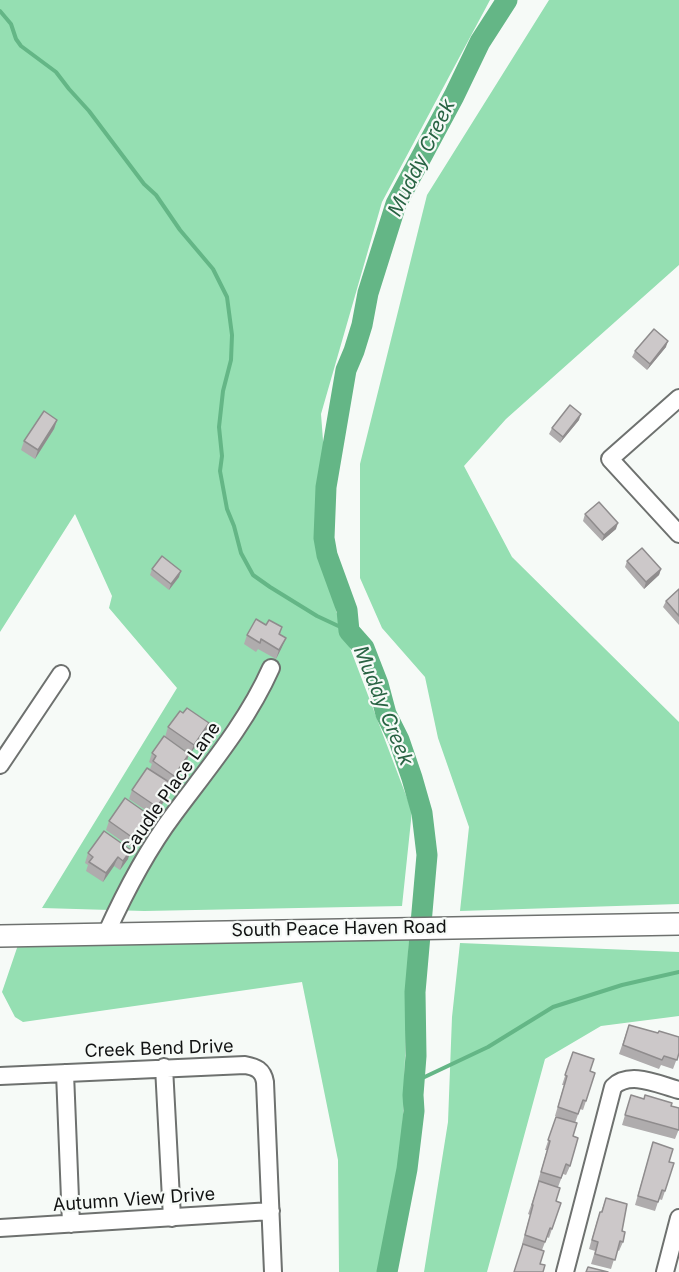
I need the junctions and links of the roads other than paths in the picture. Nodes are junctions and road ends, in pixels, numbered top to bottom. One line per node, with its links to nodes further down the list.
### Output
1 (679, 398): 2 (street)
2 (679, 534)
3 (271, 668): 7 (street, Caudle Place Lane)
4 (61, 674): 5 (street)
5 (0, 765)
6 (679, 924): 7 (main road, South Peace Haven Road)
7 (106, 934): 8 (main road, South Peace Haven Road)
8 (0, 936)
9 (164, 1067): 10 (street, Creek Bend Drive); 13 (street, Creek Bend Drive); 14 (street)
10 (65, 1072): 11 (street, Creek Bend Drive); 16 (street)
11 (0, 1076)
12 (679, 1090): 19 (street)
13 (271, 1211): 14 (street, Autumn View Drive); 18 (street, Creek Bend Drive)
14 (172, 1218): 16 (street, Autumn View Drive)
15 (679, 1218): 20 (street)
16 (71, 1224): 17 (street, Autumn View Drive)
17 (0, 1228)
18 (273, 1272)
19 (565, 1272)
20 (665, 1272)

